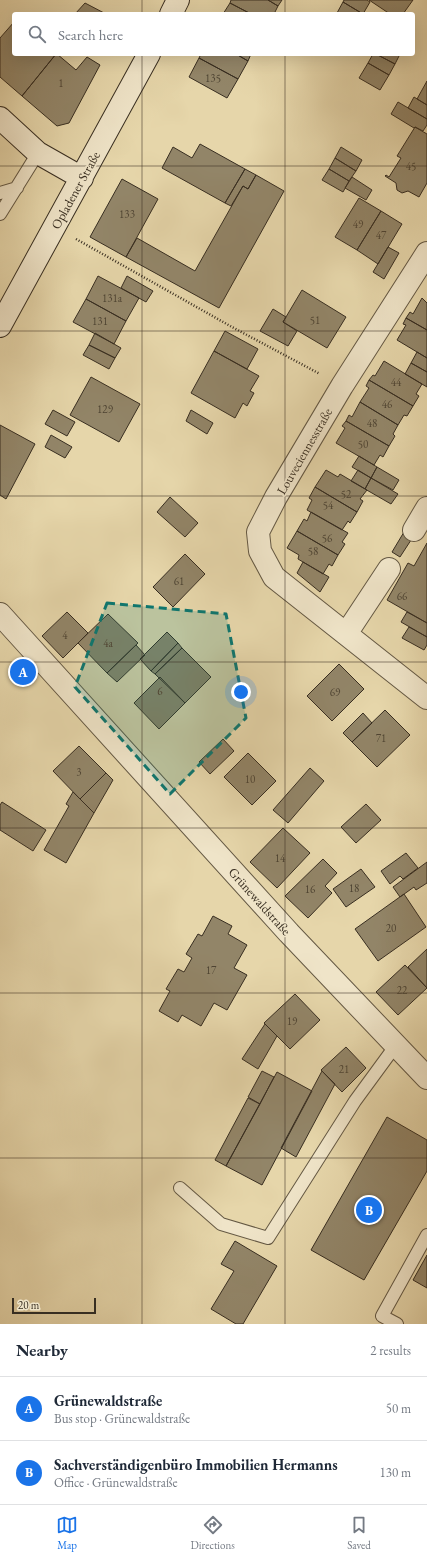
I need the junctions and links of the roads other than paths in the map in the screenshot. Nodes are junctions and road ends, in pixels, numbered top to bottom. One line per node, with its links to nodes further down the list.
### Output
1 (178, 0): 2 (street)
2 (172, 12)
3 (148, 56): 6 (street, Opladener Straße)
4 (0, 118): 5 (street)
5 (38, 153): 6 (street); 7 (lane)
6 (82, 178): 11 (street, Opladener Straße)
7 (17, 188): 8 (lane); 9 (lane)
8 (0, 193)
9 (0, 214)
10 (427, 253): 16 (street, Louveciennesstraße)
11 (0, 326)
12 (427, 508): 13 (street)
13 (414, 530)
14 (389, 569): 16 (street)
15 (0, 614): 18 (street, Grünewaldstraße)
16 (346, 634): 17 (street, Louveciennesstraße)
17 (427, 698)
18 (396, 1045): 19 (street, Grünewaldstraße); 20 (lane)
19 (427, 1078)
20 (180, 1188)
21 (427, 1235): 22 (lane)
22 (397, 1324)

